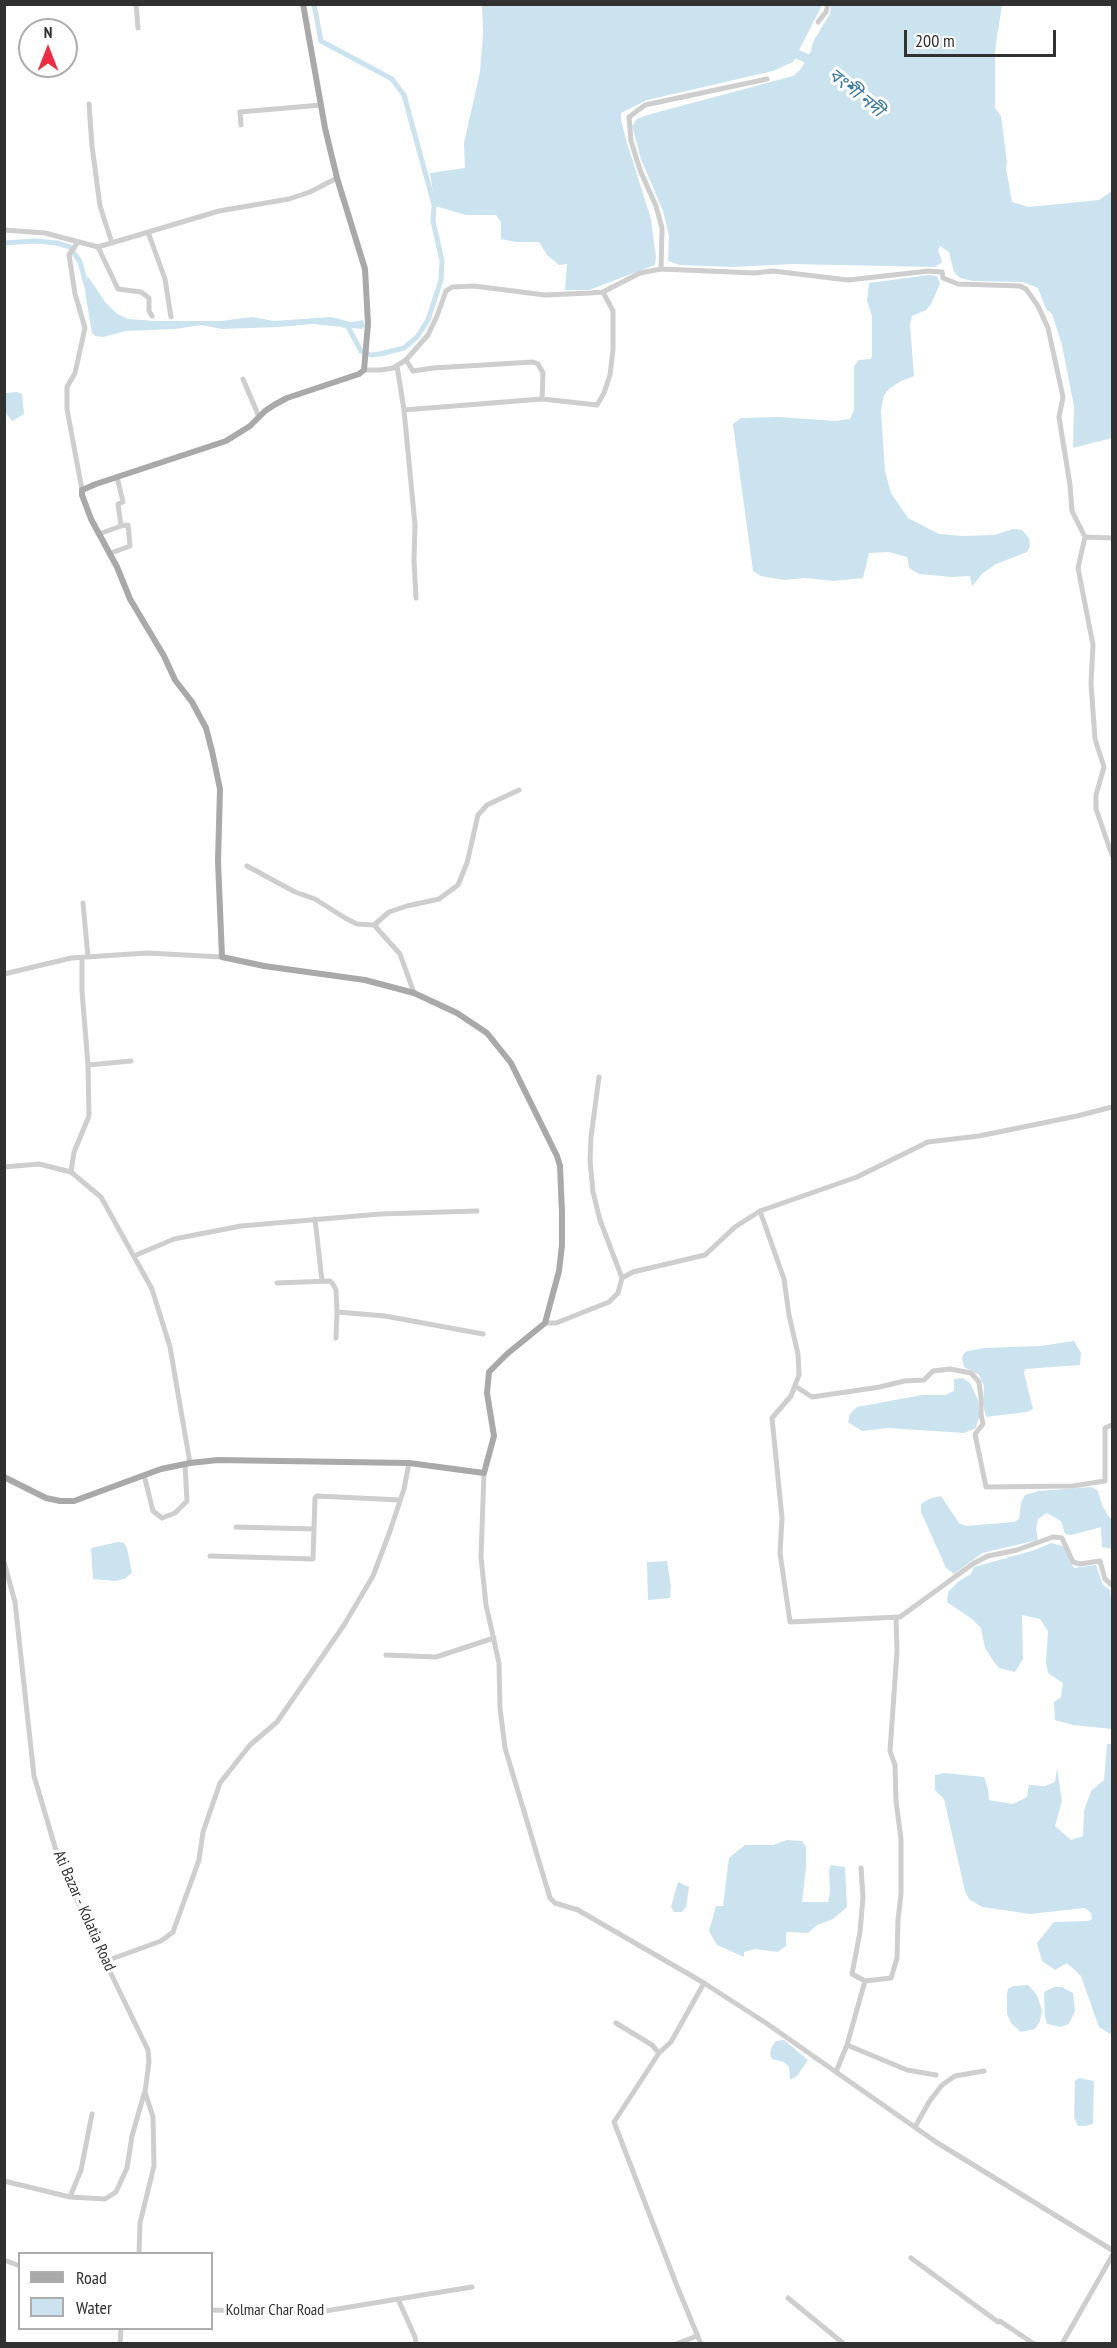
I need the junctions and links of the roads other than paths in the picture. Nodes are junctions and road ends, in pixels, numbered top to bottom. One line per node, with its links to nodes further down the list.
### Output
1 (136, 4): 5 (street)
2 (303, 4): 8 (main road)
3 (828, 4): 4 (street)
4 (818, 22)
5 (138, 28)
6 (767, 79): 16 (street)
7 (89, 105): 14 (street)
8 (321, 105): 9 (street); 10 (main road)
9 (241, 125)
10 (338, 178): 12 (street); 22 (main road)
11 (4, 230): 13 (street)
12 (148, 232): 14 (street); 19 (street)
13 (77, 243): 15 (street); 28 (street)
14 (112, 243): 15 (street)
15 (98, 247): 18 (street)
16 (660, 269): 17 (street); 31 (street)
17 (603, 292): 20 (street); 24 (street)
18 (152, 316)
19 (171, 317)
20 (406, 360): 21 (street); 24 (street)
21 (397, 366): 22 (street); 25 (street)
22 (365, 367): 26 (main road)
23 (243, 379): 26 (street)
24 (542, 399): 25 (street)
25 (404, 410): 34 (street)
26 (259, 417): 27 (main road)
27 (117, 477): 28 (main road); 29 (street)
28 (82, 490): 30 (main road)
29 (121, 526): 30 (street); 33 (street)
30 (99, 534): 33 (main road)
31 (1085, 537): 32 (street); 36 (street)
32 (1113, 538)
33 (111, 553): 41 (main road)
34 (416, 598)
35 (519, 790): 39 (street)
36 (1113, 855)
37 (247, 866): 39 (street)
38 (83, 903): 40 (street)
39 (374, 925): 43 (street)
40 (85, 957): 41 (street); 42 (street); 45 (street)
41 (222, 957): 43 (main road)
42 (4, 974)
43 (414, 993): 58 (main road)
44 (131, 1060): 45 (street)
45 (88, 1065): 49 (street)
46 (599, 1077): 54 (street)
47 (1111, 1110): 51 (street)
48 (4, 1167): 49 (street)
49 (71, 1172): 53 (street)
50 (477, 1211): 52 (street)
51 (760, 1211): 54 (street); 61 (street)
52 (315, 1219): 53 (street); 55 (street)
53 (134, 1257): 63 (street)
54 (622, 1278): 58 (street)
55 (322, 1281): 56 (street); 57 (street)
56 (277, 1283)
57 (337, 1312): 59 (street); 60 (street)
58 (545, 1323): 65 (main road)
59 (483, 1334)
60 (336, 1338)
61 (795, 1386): 62 (street); 74 (street)
62 (1113, 1425)
63 (187, 1463): 64 (main road); 66 (main road); 66 (street)
64 (413, 1463): 65 (main road); 68 (street)
65 (484, 1473): 75 (street)
66 (144, 1475): 67 (main road)
67 (4, 1477)
68 (400, 1500): 70 (street); 78 (street)
69 (236, 1527): 70 (street)
70 (314, 1529): 71 (street)
71 (210, 1556)
72 (4, 1562): 78 (street, Ati Bazar - Kolatia Road)
73 (1113, 1585): 74 (street)
74 (896, 1617): 79 (street)
75 (494, 1638): 76 (street); 80 (street)
76 (386, 1655)
77 (861, 1868): 79 (street)
78 (106, 1961): 87 (street, Ati Bazar - Kolatia Road)
79 (865, 1981): 82 (street)
80 (704, 1983): 83 (street); 85 (street)
81 (616, 2023): 83 (street)
82 (847, 2045): 85 (street); 86 (street)
83 (659, 2054): 100 (street)
84 (984, 2071): 89 (street)
85 (836, 2072): 89 (street)
86 (936, 2075)
87 (145, 2092): 91 (street); 93 (street, Ati Bazar - Kolatia Road)
88 (92, 2114): 91 (street)
89 (915, 2127): 92 (street)
90 (4, 2181): 91 (street)
91 (70, 2197)
92 (1113, 2250)
93 (139, 2252)
94 (1113, 2256): 106 (street)
95 (911, 2258): 105 (street)
96 (472, 2287): 98 (street, Kolmar Char Road)
97 (788, 2298): 104 (street)
98 (398, 2299): 99 (street, Kolmar Char Road); 101 (street)
99 (213, 2310)
100 (697, 2336): 102 (street); 103 (street)
101 (416, 2343)
102 (676, 2343)
103 (701, 2343)
104 (844, 2343)
105 (1034, 2343)
106 (1062, 2343)

